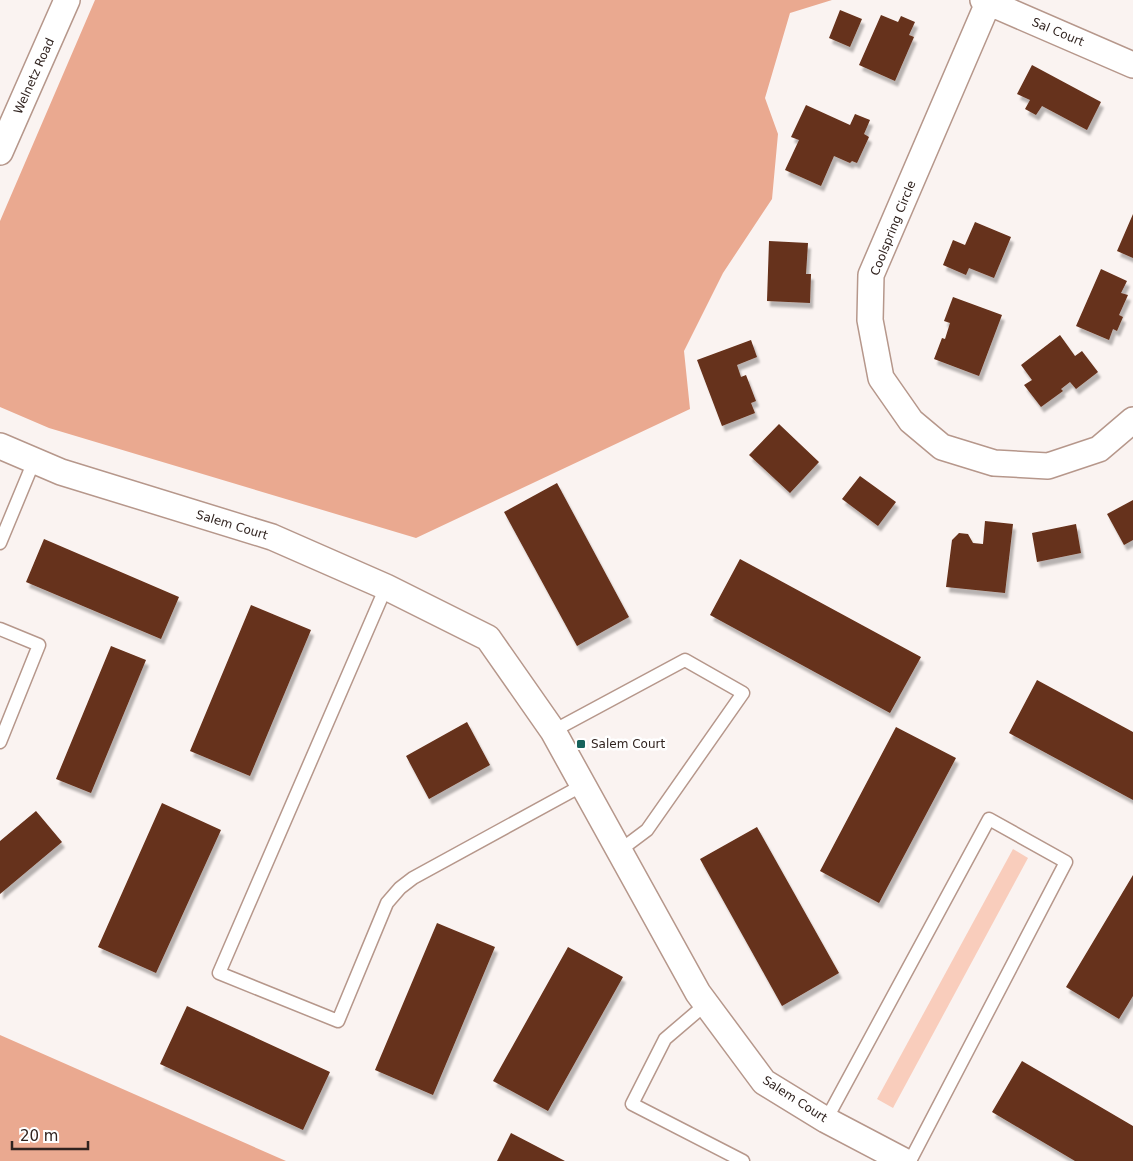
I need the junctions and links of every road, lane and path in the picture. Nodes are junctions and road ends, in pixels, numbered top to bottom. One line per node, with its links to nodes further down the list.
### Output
1 (67, 0): 4 (street, Welnetz Road)
2 (985, 1): 3 (street, Sal Court); 5 (street, Coolspring Circle)
3 (1133, 65)
4 (0, 152)
5 (1133, 420)
6 (0, 446): 7 (street, Salem Court)
7 (34, 461): 8 (lane); 9 (street, Salem Court)
8 (0, 543)
9 (386, 587): 11 (street, Salem Court); 13 (lane)
10 (0, 629): 12 (lane)
11 (553, 731): 13 (street, Salem Court); 14 (lane)
12 (0, 742)
13 (583, 785): 14 (street, Salem Court)
14 (619, 851): 15 (street, Salem Court)
15 (706, 1004): 16 (street, Salem Court); 17 (lane)
16 (826, 1120): 18 (street, Salem Court); 19 (lane)
17 (743, 1161)
18 (904, 1161)
19 (910, 1161)

